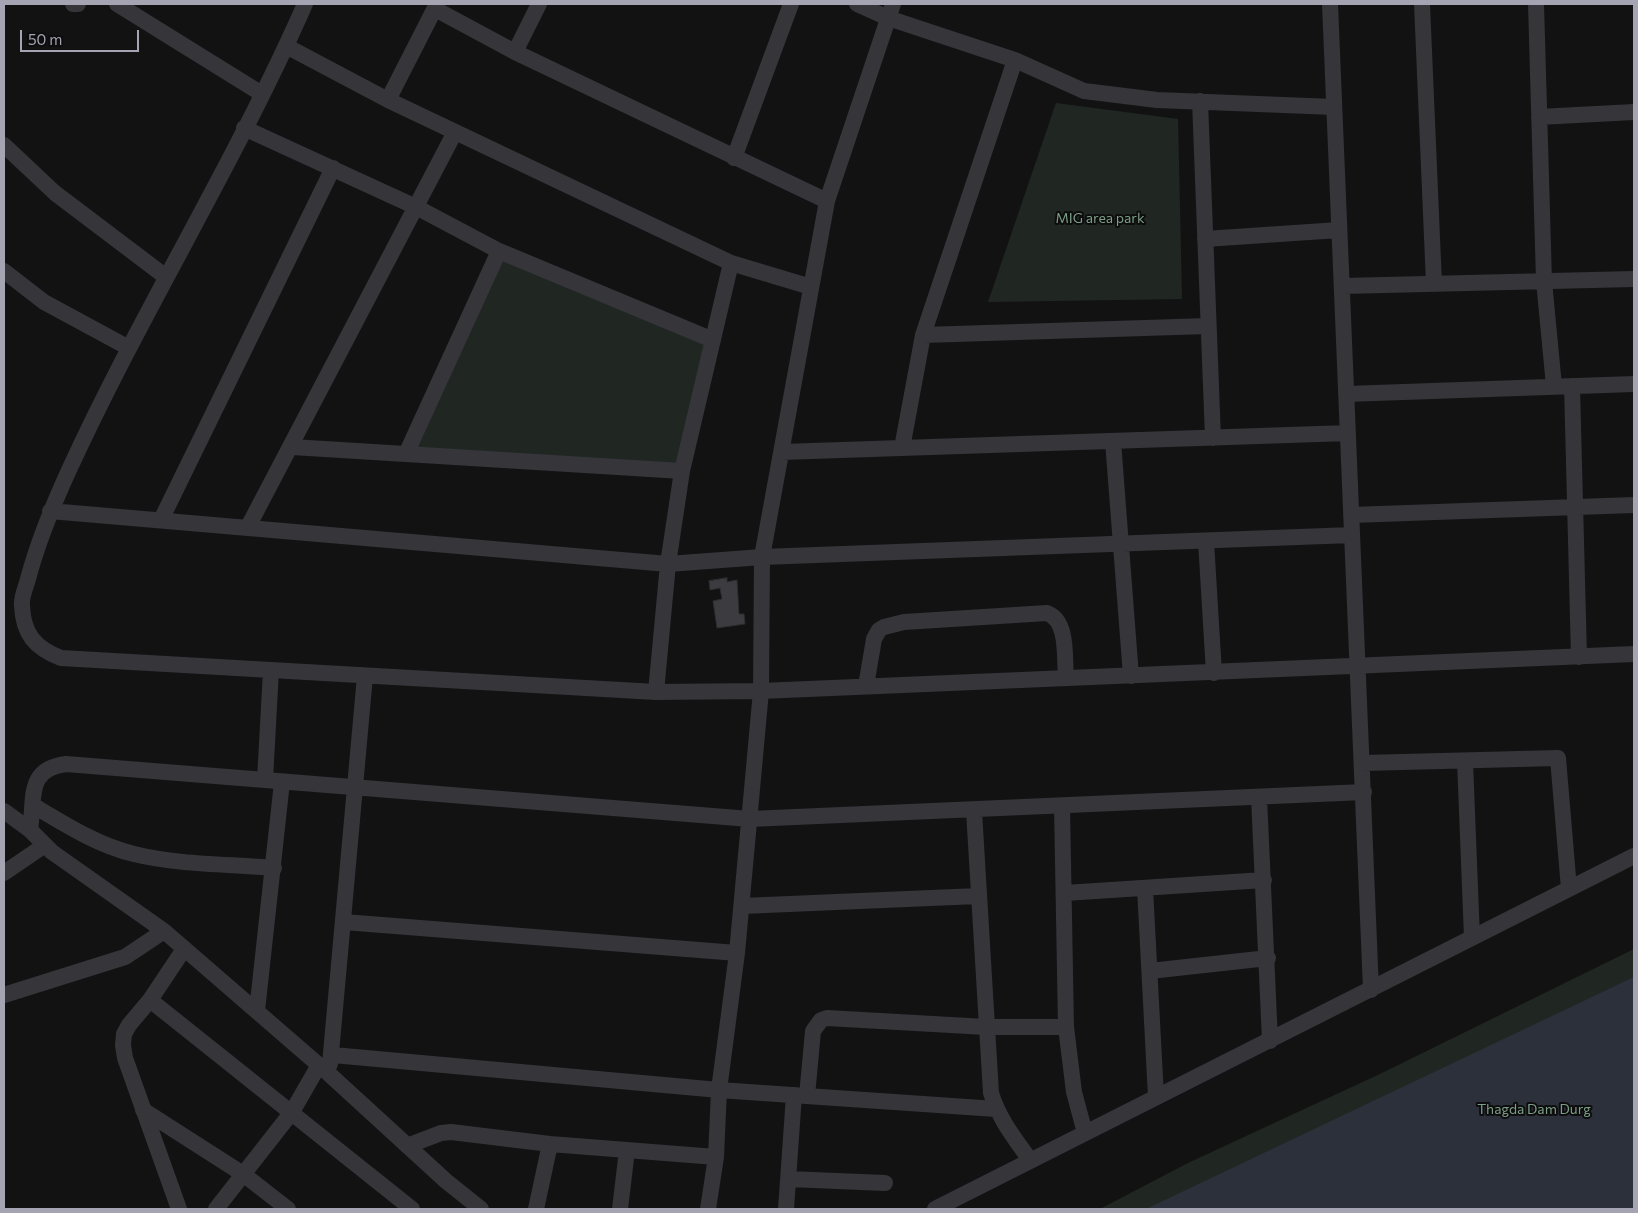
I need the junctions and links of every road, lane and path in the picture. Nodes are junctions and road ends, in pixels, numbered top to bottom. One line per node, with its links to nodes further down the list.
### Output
1 (73, 4): 2 (street)
2 (78, 4)
3 (117, 4): 16 (street)
4 (304, 4): 13 (street)
5 (539, 4): 14 (street)
6 (790, 4): 25 (street)
7 (857, 4): 12 (street)
8 (1330, 4): 19 (street)
9 (1422, 4): 37 (street)
10 (1536, 4): 21 (street)
11 (436, 6): 14 (street); 17 (street)
12 (891, 11): 15 (street); 27 (street)
13 (286, 46): 16 (street); 17 (street)
14 (515, 52): 25 (street)
15 (1015, 60): 18 (street); 41 (street)
16 (262, 94): 22 (street)
17 (388, 100): 23 (street)
18 (1200, 101): 19 (street); 30 (street)
19 (1334, 107): 29 (street)
20 (1634, 112): 21 (street)
21 (1539, 117): 36 (street)
22 (244, 128): 26 (street); 34 (street)
23 (455, 132): 28 (street); 32 (street)
24 (4, 145): 34 (street)
25 (734, 158): 27 (street)
26 (333, 168): 28 (street); 60 (street)
27 (827, 201): 39 (street)
28 (416, 207): 31 (street); 51 (street)
29 (1339, 230): 30 (street); 38 (street)
30 (1205, 239): 40 (street)
31 (499, 251): 42 (street); 54 (street)
32 (730, 263): 39 (street); 42 (street)
33 (4, 271): 43 (street)
34 (166, 277): 43 (street)
35 (1634, 279): 36 (street)
36 (1544, 281): 37 (street); 45 (street)
37 (1434, 284): 38 (street)
38 (1342, 286): 47 (street)
39 (812, 287): 53 (street)
40 (1208, 326): 41 (street); 49 (street)
41 (923, 336): 52 (street)
42 (713, 340): 55 (street)
43 (129, 348): 58 (street)
44 (1634, 384): 46 (street)
45 (1554, 386): 46 (street); 47 (street)
46 (1572, 386): 57 (street)
47 (1346, 394): 48 (street)
48 (1348, 433): 49 (street); 59 (street)
49 (1213, 438): 50 (street)
50 (1113, 441): 52 (street); 64 (street)
51 (292, 447): 54 (street); 61 (street)
52 (902, 448): 53 (street)
53 (782, 452): 65 (street)
54 (406, 454): 55 (street)
55 (682, 471): 66 (street)
56 (1634, 505): 57 (street)
57 (1575, 507): 59 (street); 68 (street)
58 (50, 511): 60 (street); 70 (street)
59 (1351, 515): 62 (street)
60 (161, 520): 61 (street)
61 (248, 527): 66 (street)
62 (1352, 535): 63 (street); 69 (street)
63 (1206, 541): 64 (street); 71 (street)
64 (1119, 544): 65 (street); 73 (street)
65 (762, 557): 66 (street); 76 (street)
66 (668, 564): 77 (street)
67 (1634, 654): 68 (street)
68 (1579, 657): 69 (street)
69 (1359, 667): 71 (street); 79 (street)
70 (271, 670): 72 (street); 80 (street)
71 (1214, 672): 73 (street)
72 (365, 676): 77 (street); 82 (street)
73 (1131, 676): 74 (street)
74 (1066, 678): 75 (street); 75 (street)
75 (866, 686): 76 (street)
76 (761, 691): 77 (street); 89 (street)
77 (656, 692)
78 (1465, 760): 79 (street); 97 (street); 103 (street)
79 (1363, 763): 83 (street)
80 (265, 780): 81 (street); 85 (street)
81 (282, 782): 82 (street); 93 (street)
82 (356, 788): 89 (street); 101 (street)
83 (1364, 792): 84 (street); 108 (street)
84 (1259, 797): 86 (street); 95 (street)
85 (34, 806): 90 (street); 93 (street)
86 (1062, 806): 88 (street); 98 (street)
87 (4, 811): 90 (street)
88 (974, 811): 89 (street); 99 (street)
89 (750, 819): 100 (street)
90 (30, 830): 91 (street)
91 (45, 845): 94 (street); 102 (street)
92 (1634, 856): 97 (street)
93 (274, 868): 111 (street)
94 (4, 873)
95 (1264, 880): 96 (street); 106 (street)
96 (1145, 888): 98 (street); 107 (street)
97 (1569, 890): 103 (street)
98 (1064, 893): 113 (street)
99 (978, 896): 100 (street); 112 (street)
100 (742, 906): 105 (street)
101 (344, 922): 105 (street); 115 (street)
102 (164, 931): 104 (street); 109 (street)
103 (1472, 938): 108 (street)
104 (184, 949): 110 (street); 111 (street)
105 (738, 953): 117 (street)
106 (1268, 958): 107 (street); 114 (street)
107 (1150, 971): 119 (street)
108 (1371, 990): 114 (street)
109 (4, 995)
110 (150, 1000): 121 (street); 122 (street)
111 (257, 1011): 116 (street)
112 (986, 1027): 113 (street); 118 (street); 120 (street)
113 (1066, 1027): 123 (street)
114 (1270, 1041): 119 (street)
115 (333, 1055): 116 (street); 117 (street)
116 (324, 1069): 122 (street); 125 (street)
117 (719, 1090): 118 (street); 127 (street)
118 (800, 1096): 120 (street); 130 (street)
119 (1156, 1097): 123 (street)
120 (996, 1109): 128 (street)
121 (143, 1110): 129 (street); 132 (street)
122 (292, 1112): 129 (street); 135 (street)
123 (1085, 1133): 128 (street)
124 (550, 1144): 125 (street); 126 (street); 137 (street)
125 (407, 1146): 136 (street)
126 (628, 1150): 127 (street); 138 (street)
127 (716, 1157): 139 (street)
128 (1030, 1160): 141 (street)
129 (243, 1174): 133 (street); 134 (street)
130 (788, 1179): 131 (street); 140 (street)
131 (885, 1183)
132 (179, 1209)
133 (216, 1209)
134 (288, 1209)
135 (412, 1209)
136 (481, 1209)
137 (536, 1209)
138 (620, 1209)
139 (708, 1209)
140 (786, 1209)
141 (935, 1209)

